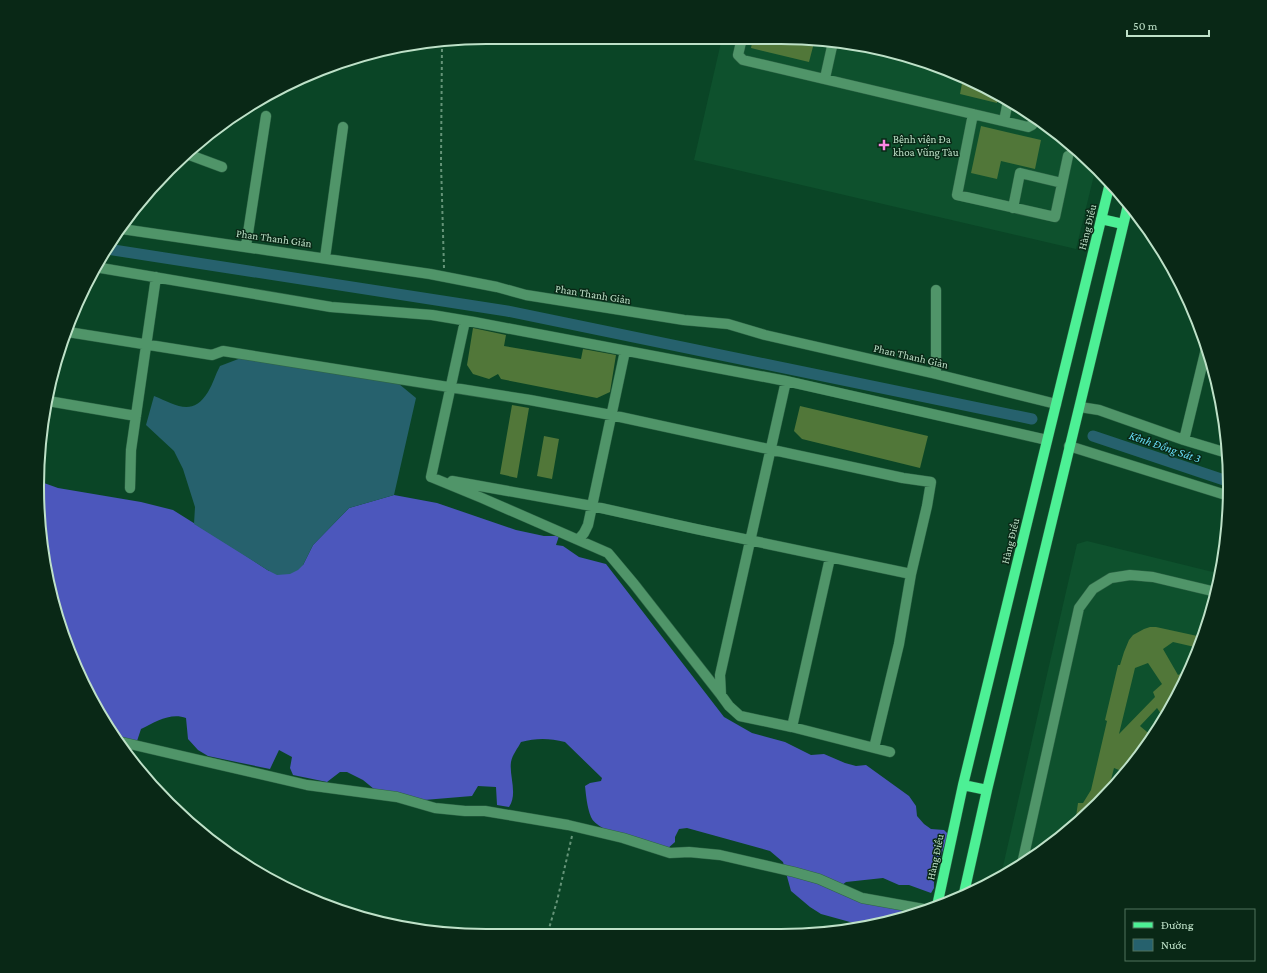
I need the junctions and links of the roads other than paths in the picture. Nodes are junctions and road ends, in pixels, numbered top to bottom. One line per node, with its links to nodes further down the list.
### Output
1 (741, 44): 3 (street)
2 (831, 47): 3 (street)
3 (825, 78): 5 (street)
4 (1007, 106): 7 (street)
5 (973, 114): 7 (street); 15 (street)
6 (266, 116): 20 (street)
7 (1004, 121): 8 (street)
8 (1033, 124)
9 (343, 127): 21 (street)
10 (193, 156): 12 (street)
11 (1068, 156): 13 (street)
12 (222, 167)
13 (1062, 183): 15 (street); 15 (street)
14 (1108, 190): 17 (main road, Hàng Điều)
15 (1013, 208)
16 (1127, 211): 18 (main road)
17 (1101, 219): 18 (main road); 34 (main road, Hàng Điều)
18 (1123, 224): 35 (main road)
19 (127, 230): 20 (street, Phan Thanh Giản)
20 (246, 246): 21 (street, Phan Thanh Giản)
21 (325, 258): 30 (street, Phan Thanh Giản)
22 (101, 268): 23 (street)
23 (156, 277): 25 (street); 27 (street)
24 (936, 290): 30 (street)
25 (465, 321): 28 (street); 32 (street)
26 (72, 333): 27 (street)
27 (146, 344): 32 (street); 36 (street)
28 (625, 351): 31 (street); 37 (street)
29 (1204, 358): 39 (street)
30 (936, 374): 34 (street, Phan Thanh Giản)
31 (786, 381): 38 (street); 41 (street)
32 (451, 387): 37 (street); 43 (street)
33 (53, 402): 36 (street)
34 (1056, 404): 38 (main road, Hàng Điều)
35 (1080, 407): 39 (street); 40 (main road)
36 (136, 416): 44 (street)
37 (611, 416): 41 (street); 46 (street)
38 (1047, 440): 57 (main road, Hàng Điều)
39 (1184, 440): 42 (street)
40 (1069, 446): 45 (street); 58 (main road)
41 (771, 449): 48 (street); 50 (street)
42 (1221, 451)
43 (431, 477): 46 (street); 47 (street)
44 (130, 488)
45 (1223, 494)
46 (592, 506): 47 (street); 48 (street)
47 (579, 539): 52 (street)
48 (751, 540): 49 (street); 52 (street)
49 (830, 558): 50 (street); 53 (street)
50 (911, 574): 55 (street)
51 (1210, 591): 59 (street)
52 (721, 695): 53 (street)
53 (792, 727): 55 (street)
54 (126, 743): 62 (street)
55 (874, 748): 56 (street)
56 (890, 752)
57 (963, 785): 58 (main road); 61 (main road, Hàng Điều)
58 (987, 790): 60 (main road)
59 (1024, 855)
60 (965, 888)
61 (938, 900)
62 (917, 908)

